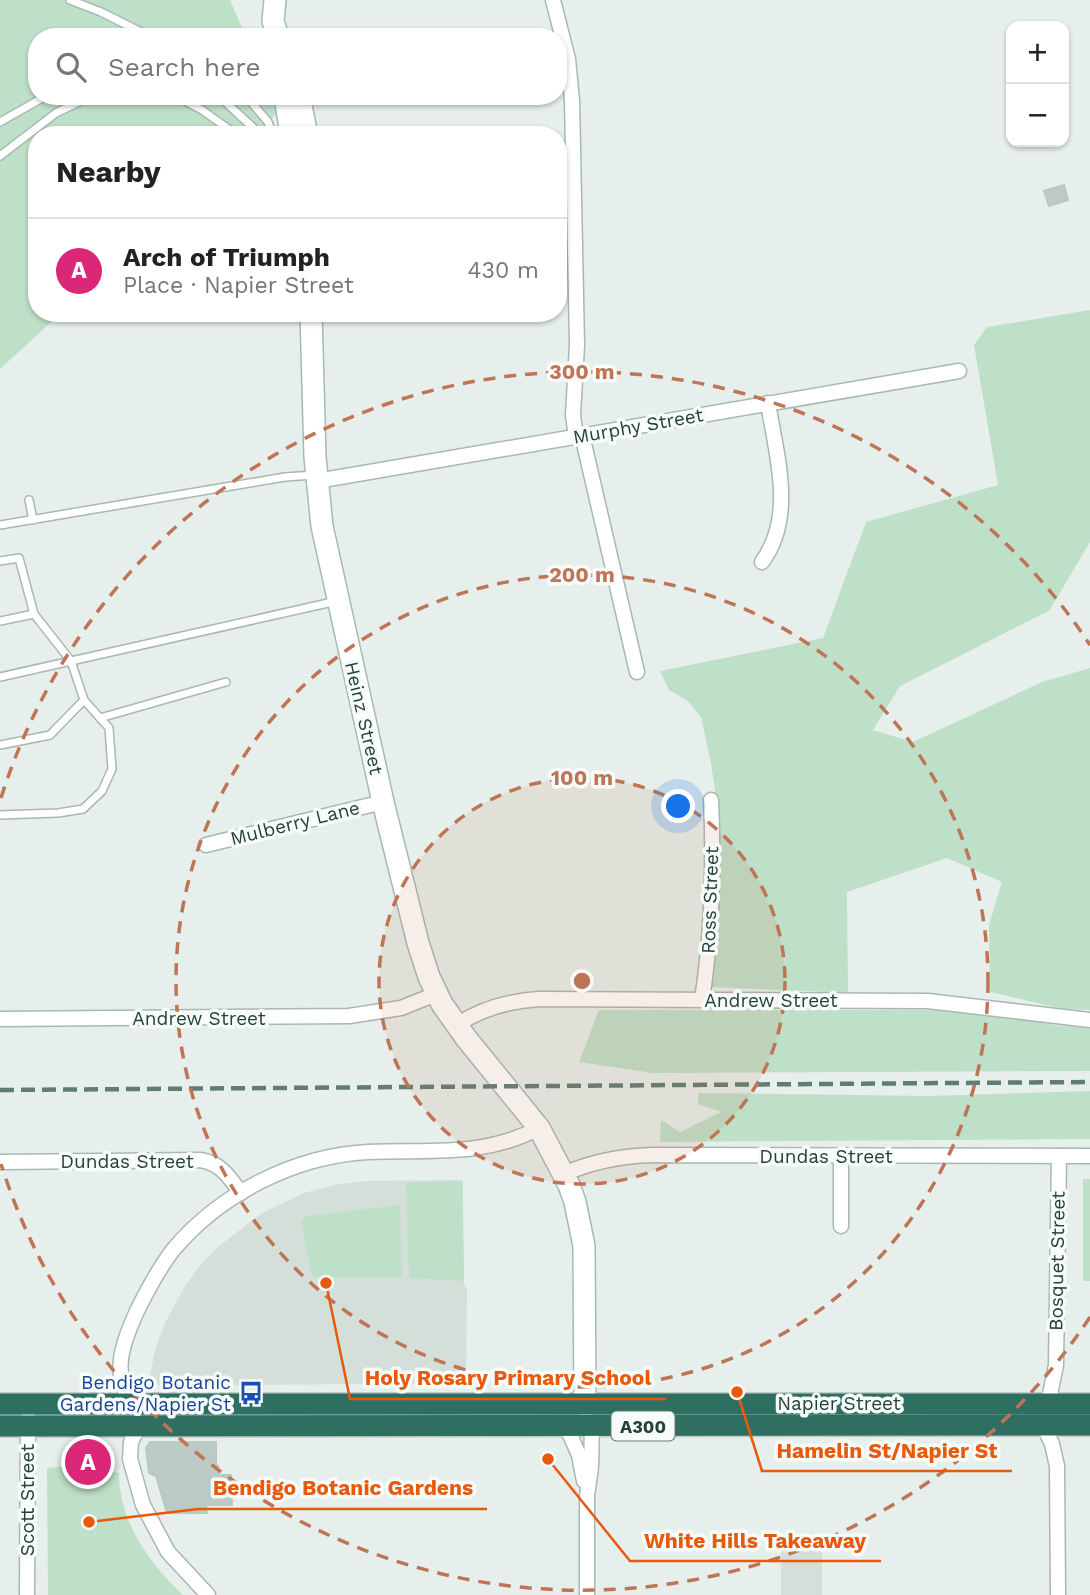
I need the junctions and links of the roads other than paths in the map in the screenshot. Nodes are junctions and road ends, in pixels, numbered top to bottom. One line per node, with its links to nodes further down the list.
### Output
1 (70, 0): 5 (lane)
2 (260, 0): 6 (street)
3 (275, 0): 7 (street)
4 (553, 0): 8 (street)
5 (133, 28)
6 (263, 28)
7 (275, 28)
8 (560, 28)
9 (567, 55): 29 (street)
10 (30, 105): 17 (lane)
11 (69, 105): 18 (lane)
12 (193, 105): 19 (lane)
13 (229, 105): 20 (lane)
14 (254, 105): 21 (lane)
15 (286, 105): 22 (street)
16 (301, 105): 23 (street)
17 (0, 122)
18 (38, 126)
19 (224, 126)
20 (251, 126)
21 (270, 126)
22 (290, 126)
23 (305, 126)
24 (28, 134): 25 (lane)
25 (0, 156)
26 (311, 322): 30 (street, Heinz Street)
27 (959, 371): 28 (street, Murphy Street)
28 (768, 403): 29 (street, Murphy Street); 35 (street)
29 (579, 436): 30 (street, Murphy Street); 40 (street)
30 (316, 478): 32 (lane); 36 (street, Heinz Street)
31 (29, 500): 32 (lane)
32 (33, 520): 33 (lane)
33 (0, 525)
34 (0, 561): 37 (lane)
35 (762, 562)
36 (337, 601): 39 (lane); 47 (street, Heinz Street)
37 (34, 614): 38 (lane); 39 (lane)
38 (0, 621)
39 (71, 661): 41 (lane); 43 (lane)
40 (637, 672)
41 (0, 677)
42 (226, 682): 44 (lane)
43 (84, 701): 44 (lane); 45 (lane)
44 (100, 718): 48 (lane)
45 (0, 744)
46 (711, 800): 51 (street, Ross Street)
47 (383, 802): 49 (street, Mulberry Lane); 50 (street, Heinz Street)
48 (0, 815)
49 (206, 845)
50 (436, 994): 52 (street, Andrew Street); 54 (street, Heinz Street)
51 (702, 1000): 53 (street, Andrew Street); 54 (street, Andrew Street)
52 (0, 1019)
53 (1090, 1020)
54 (457, 1025): 55 (street, Heinz Street)
55 (539, 1128): 60 (street, Heinz Street); 61 (street)
56 (841, 1156): 57 (street, Dundas Street); 60 (street, Dundas Street); 62 (street)
57 (1059, 1156): 58 (street, Dundas Street); 63 (street, Bosquet Street)
58 (1090, 1156)
59 (0, 1162): 61 (street, Dundas Street)
60 (564, 1174): 69 (street, Heinz Street)
61 (241, 1193): 64 (street)
62 (841, 1226)
63 (1056, 1365): 70 (street, Bosquet Street); 71 (street, Bosquet Street)
64 (119, 1376): 67 (street); 68 (street)
65 (0, 1404): 66 (highway, Napier Street / A300)
66 (27, 1404): 67 (highway, Napier Street / A300); 74 (street, Scott Street)
67 (102, 1404): 68 (highway, Napier Street / A300)
68 (133, 1404): 69 (highway, Napier Street / A300)
69 (585, 1406): 71 (highway, Napier Street / A300); 77 (highway)
70 (1075, 1411): 71 (highway, Napier Street / A300); 72 (highway, Napier Street / A300); 78 (street)
71 (1045, 1415): 77 (highway, Napier Street / A300); 78 (street)
72 (1090, 1425)
73 (0, 1426): 74 (highway, Napier Street / A300)
74 (28, 1426): 75 (highway, Napier Street / A300); 80 (street, Scott Street)
75 (139, 1426): 76 (highway, Napier Street / A300); 81 (street)
76 (566, 1426): 77 (highway, Napier Street / A300); 79 (street)
77 (592, 1426): 79 (street)
78 (1057, 1466): 83 (street)
79 (587, 1496): 82 (street)
80 (27, 1595)
81 (208, 1595)
82 (587, 1595)
83 (1058, 1595)

